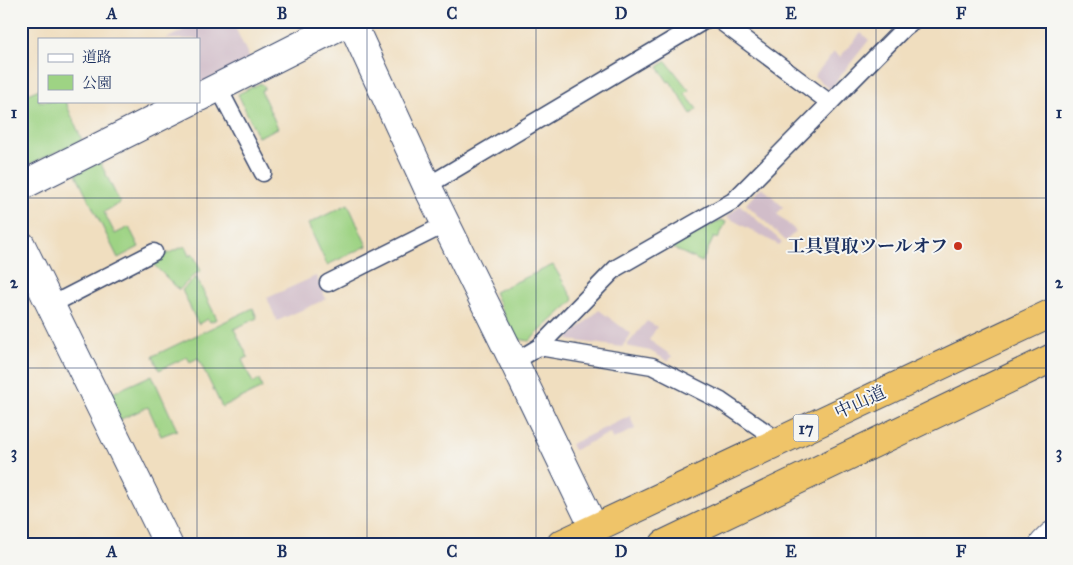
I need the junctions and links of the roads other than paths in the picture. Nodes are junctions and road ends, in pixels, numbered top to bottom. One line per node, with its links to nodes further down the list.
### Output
1 (350, 21): 5 (street); 10 (street)
2 (704, 21): 10 (lane)
3 (720, 21): 7 (lane)
4 (913, 21): 7 (lane)
5 (209, 92): 8 (lane)
6 (189, 102): 9 (street)
7 (830, 102): 17 (lane)
8 (263, 173)
9 (21, 186)
10 (427, 186): 11 (street)
11 (446, 224): 14 (lane); 19 (street)
12 (21, 245): 15 (street)
13 (154, 252): 15 (lane)
14 (328, 283)
15 (51, 305): 23 (street)
16 (1052, 313): 20 (highway, 中山道 / 17)
17 (539, 347): 19 (lane); 20 (lane)
18 (1052, 358): 25 (highway, 17)
19 (514, 362): 21 (street)
20 (778, 440): 21 (highway, 中山道 / 17)
21 (594, 528): 24 (highway, 中山道 / 17)
22 (1052, 536): 26 (street)
23 (168, 544)
24 (561, 544)
25 (664, 544)
26 (1044, 544)

